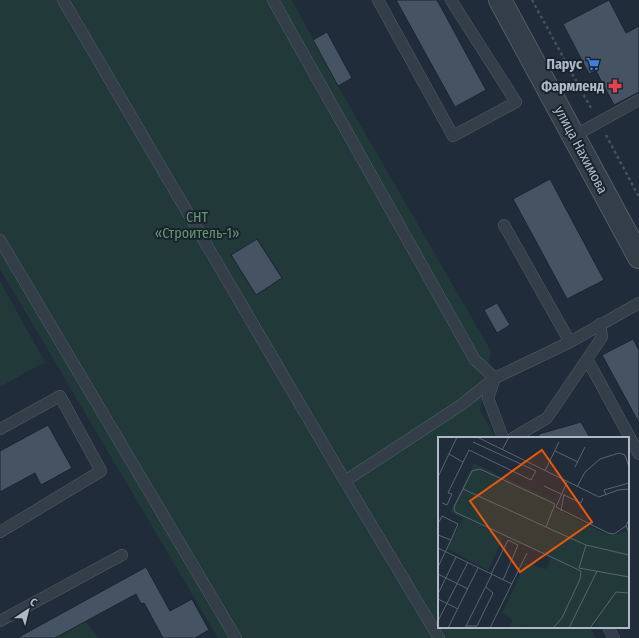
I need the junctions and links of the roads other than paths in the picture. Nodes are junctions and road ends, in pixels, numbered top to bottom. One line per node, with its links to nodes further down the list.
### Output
1 (63, 0): 20 (lane)
2 (273, 0): 15 (lane)
3 (378, 0): 4 (lane)
4 (451, 0)
5 (500, 0): 7 (street, улица Нахимова)
6 (639, 100): 7 (lane)
7 (574, 136): 10 (street, улица Нахимова)
8 (504, 225): 13 (lane)
9 (0, 240): 25 (lane)
10 (639, 257)
11 (639, 303): 12 (lane)
12 (600, 324): 13 (lane); 14 (lane)
13 (570, 342): 15 (lane)
14 (587, 359): 18 (lane); 19 (lane)
15 (495, 378): 17 (lane); 20 (lane)
16 (0, 429): 21 (lane)
17 (503, 437)
18 (516, 437)
19 (639, 454)
20 (345, 481): 26 (lane)
21 (0, 532)
22 (122, 555): 23 (lane)
23 (0, 621)
24 (609, 628): 27 (lane)
25 (236, 638)
26 (439, 638)
27 (614, 638)

